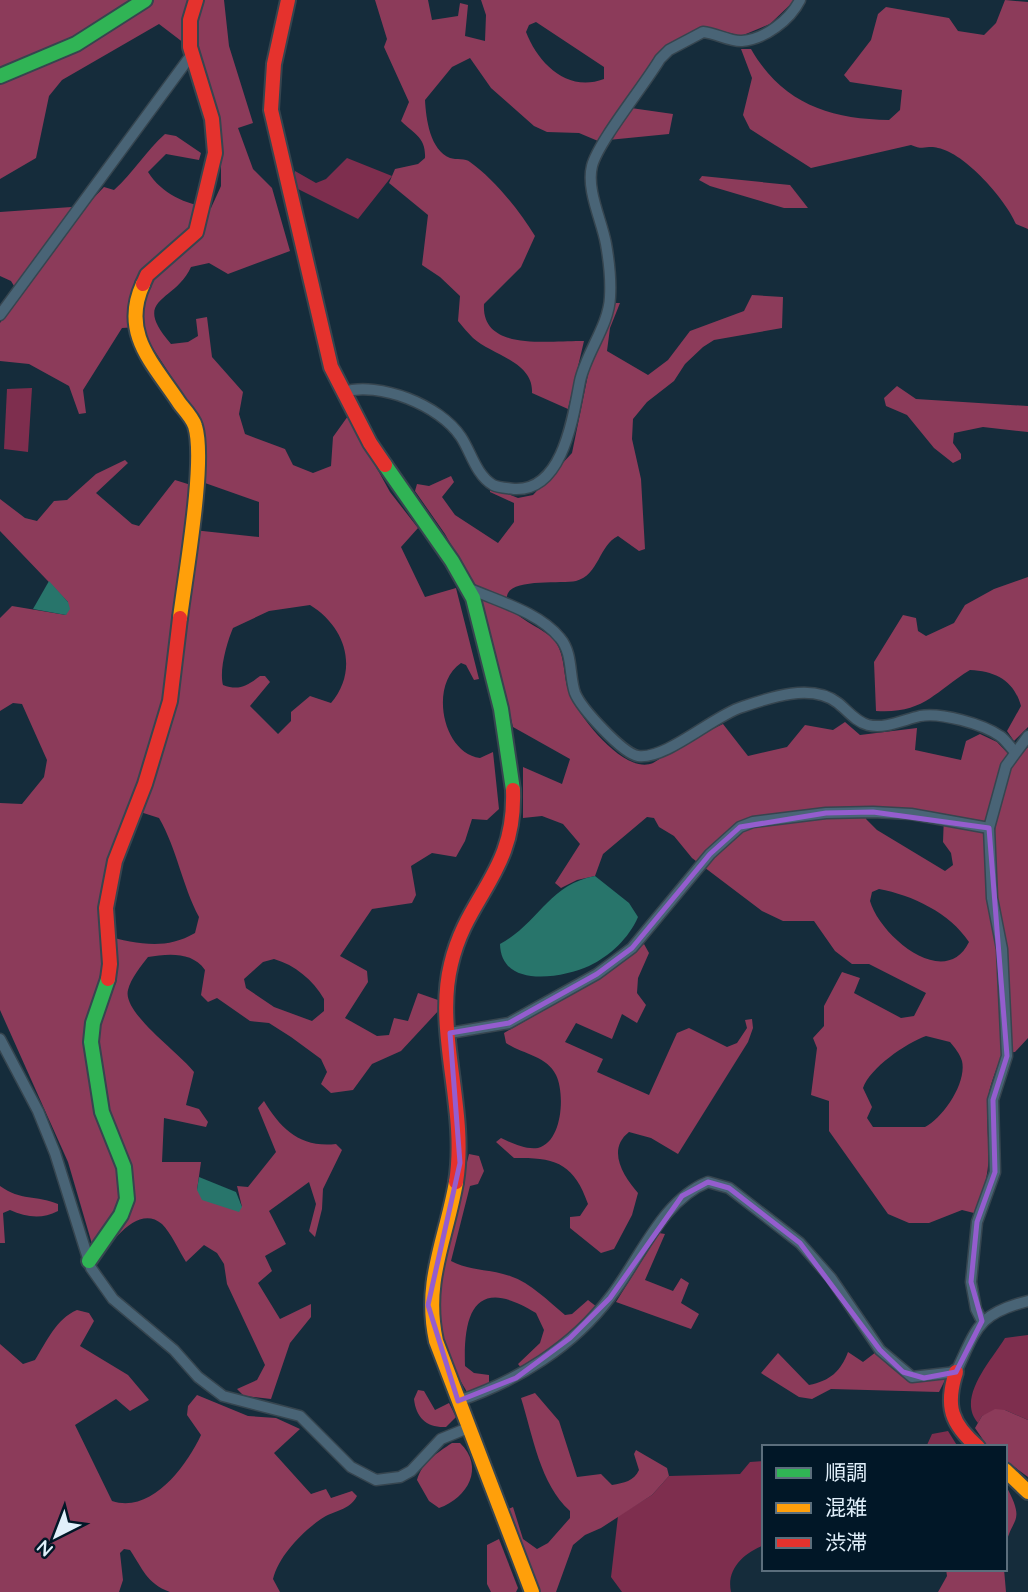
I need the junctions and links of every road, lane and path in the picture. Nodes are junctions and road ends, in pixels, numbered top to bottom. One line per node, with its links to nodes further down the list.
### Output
1 (145, 0): 6 (street)
2 (196, 0): 5 (street)
3 (288, 0): 8 (street)
4 (800, 0): 8 (street)
5 (192, 54): 7 (street); 15 (street)
6 (0, 76)
7 (0, 315)
8 (343, 392): 9 (street)
9 (465, 587): 11 (street); 13 (street)
10 (1028, 736): 11 (street)
11 (1014, 752): 12 (street)
12 (989, 828): 13 (street); 17 (street)
13 (450, 1033): 19 (street)
14 (0, 1039): 15 (street)
15 (89, 1261): 20 (street)
16 (1028, 1301): 17 (street)
17 (982, 1321): 18 (street)
18 (956, 1373): 19 (street); 21 (street)
19 (458, 1401): 20 (street)
20 (468, 1428): 24 (street)
21 (976, 1445)
22 (1007, 1472): 23 (street)
23 (1028, 1492)
24 (532, 1592)

